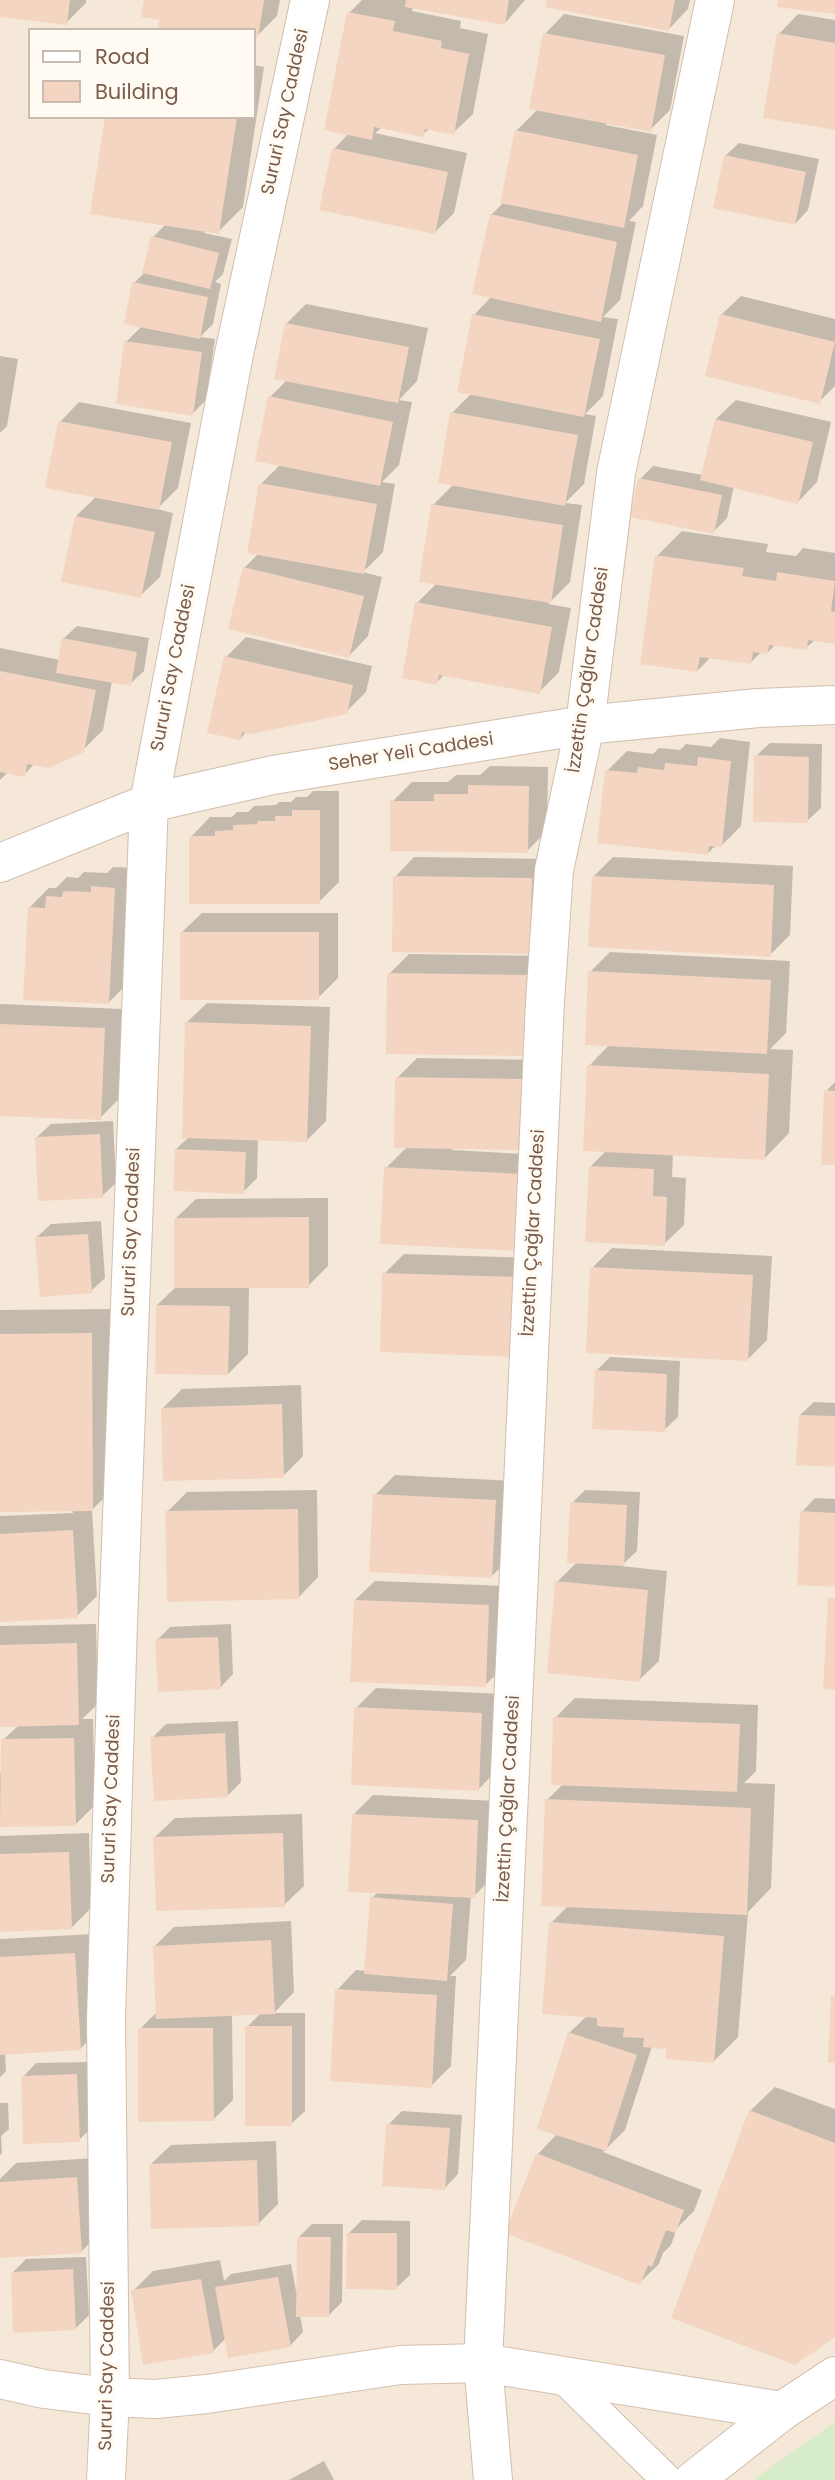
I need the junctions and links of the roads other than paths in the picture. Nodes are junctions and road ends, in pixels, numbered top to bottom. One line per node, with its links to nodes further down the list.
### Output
1 (310, 0): 5 (street, Sururi Say Caddesi)
2 (715, 0): 4 (street, İzzettin Çağlar Caddesi)
3 (835, 705): 4 (street, Seher Yeli Caddesi)
4 (584, 725): 5 (street, Seher Yeli Caddesi); 7 (street, İzzettin Çağlar Caddesi)
5 (149, 803): 6 (street, Seher Yeli Caddesi); 11 (street, Sururi Say Caddesi)
6 (0, 863)
7 (483, 2363): 8 (street); 11 (street); 14 (street, İzzettin Çağlar Caddesi)
8 (559, 2374): 12 (street); 15 (street)
9 (835, 2376): 12 (street)
10 (0, 2379): 11 (street)
11 (110, 2397): 13 (street, Sururi Say Caddesi)
12 (782, 2411): 16 (street)
13 (106, 2480)
14 (493, 2480)
15 (667, 2480)
16 (694, 2480)

